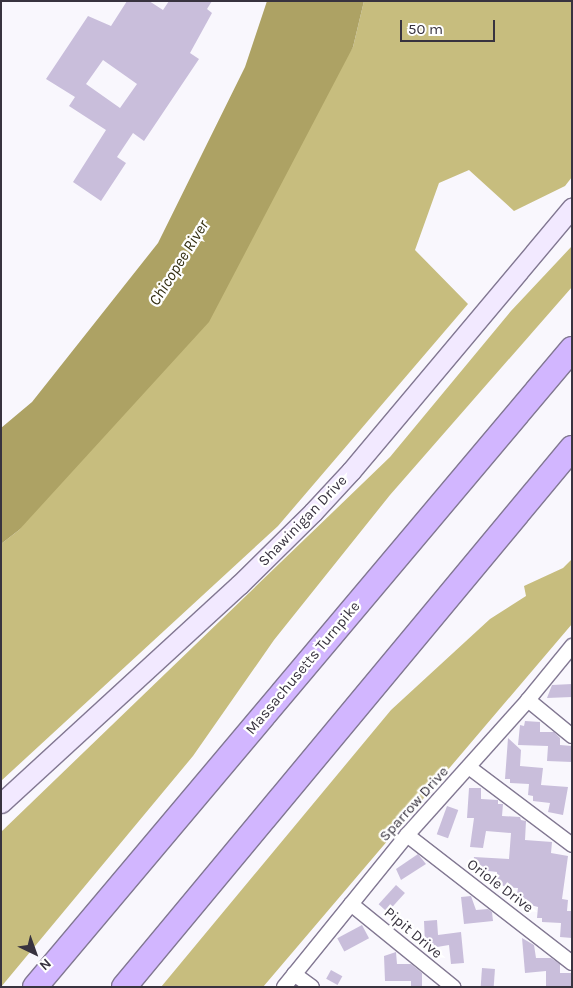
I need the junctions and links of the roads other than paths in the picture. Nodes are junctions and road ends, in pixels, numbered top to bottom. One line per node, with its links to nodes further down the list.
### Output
1 (572, 208): 8 (main road, Shawinigan Drive)
2 (572, 349): 14 (highway, Massachusetts Turnpike)
3 (572, 448): 15 (highway)
4 (572, 646): 5 (street, Sparrow Drive)
5 (528, 700): 6 (street); 7 (street, Sparrow Drive)
6 (572, 736)
7 (470, 768): 9 (street, Sparrow Drive); 10 (street)
8 (1, 803)
9 (407, 836): 11 (street, Sparrow Drive); 12 (street, Oriole Drive)
10 (572, 845)
11 (351, 904): 13 (street, Sparrow Drive); 18 (street, Pipit Drive)
12 (572, 963)
13 (294, 974): 16 (street, Sparrow Drive); 17 (street)
14 (36, 987)
15 (124, 987)
16 (284, 987)
17 (312, 987)
18 (453, 987)

